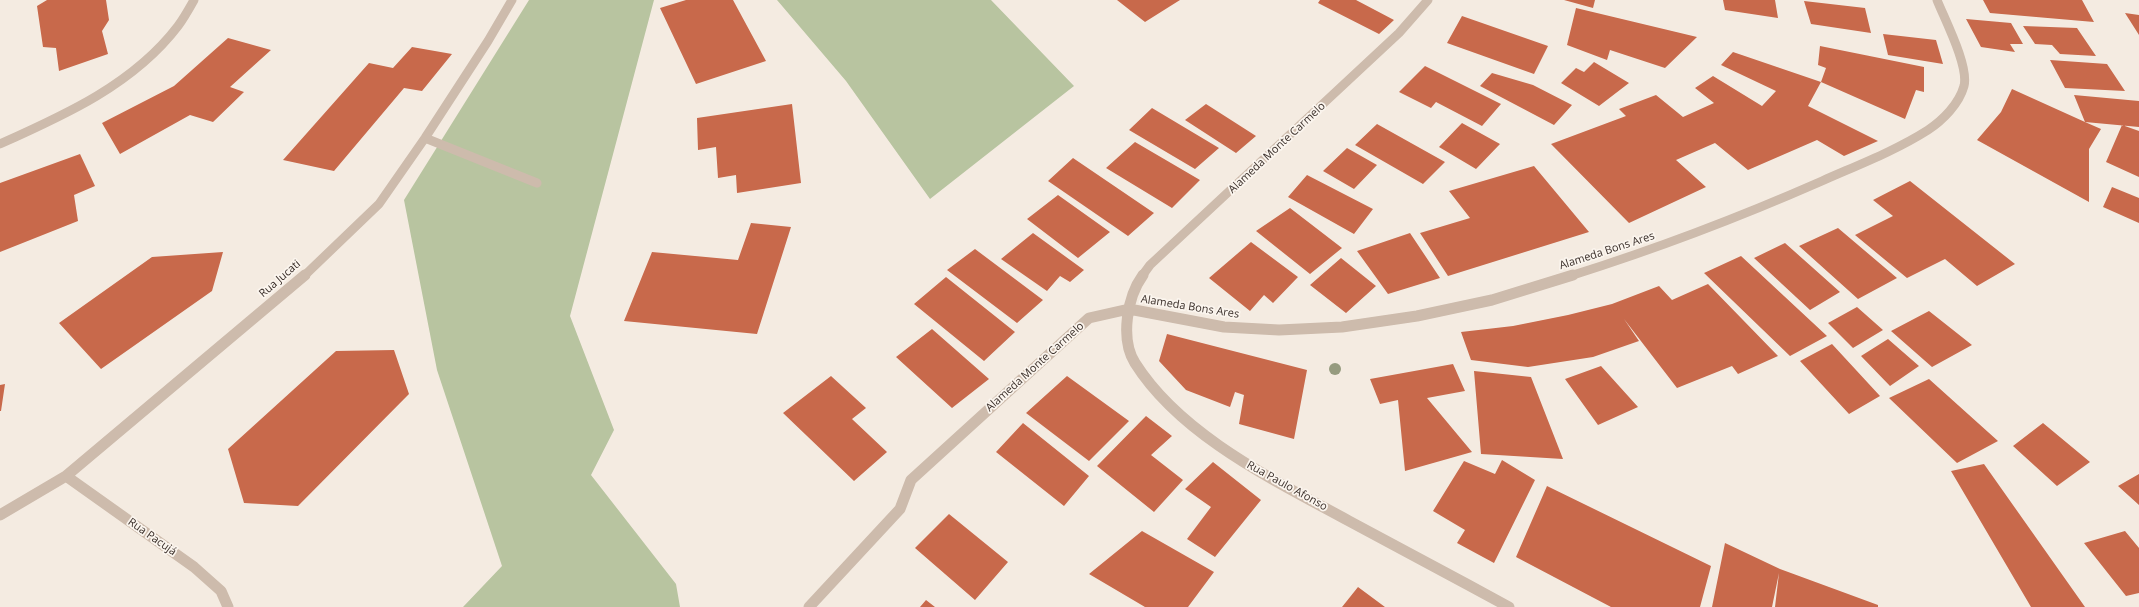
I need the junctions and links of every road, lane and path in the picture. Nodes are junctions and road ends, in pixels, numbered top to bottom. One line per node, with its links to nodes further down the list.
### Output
1 (194, 0): 6 (street)
2 (512, 0): 5 (street, Rua Jucati)
3 (1428, 0): 8 (street, Alameda Monte Carmelo)
4 (1937, 0): 8 (street, Alameda Bons Ares)
5 (426, 138): 7 (street); 9 (street, Rua Jucati)
6 (0, 144)
7 (537, 183)
8 (1129, 309): 12 (street, Alameda Monte Carmelo); 13 (street, Rua Paulo Afonso)
9 (66, 476): 10 (street, Rua Jucati); 11 (street, Rua Pacujá)
10 (0, 515)
11 (228, 607)
12 (809, 607)
13 (1510, 607)

